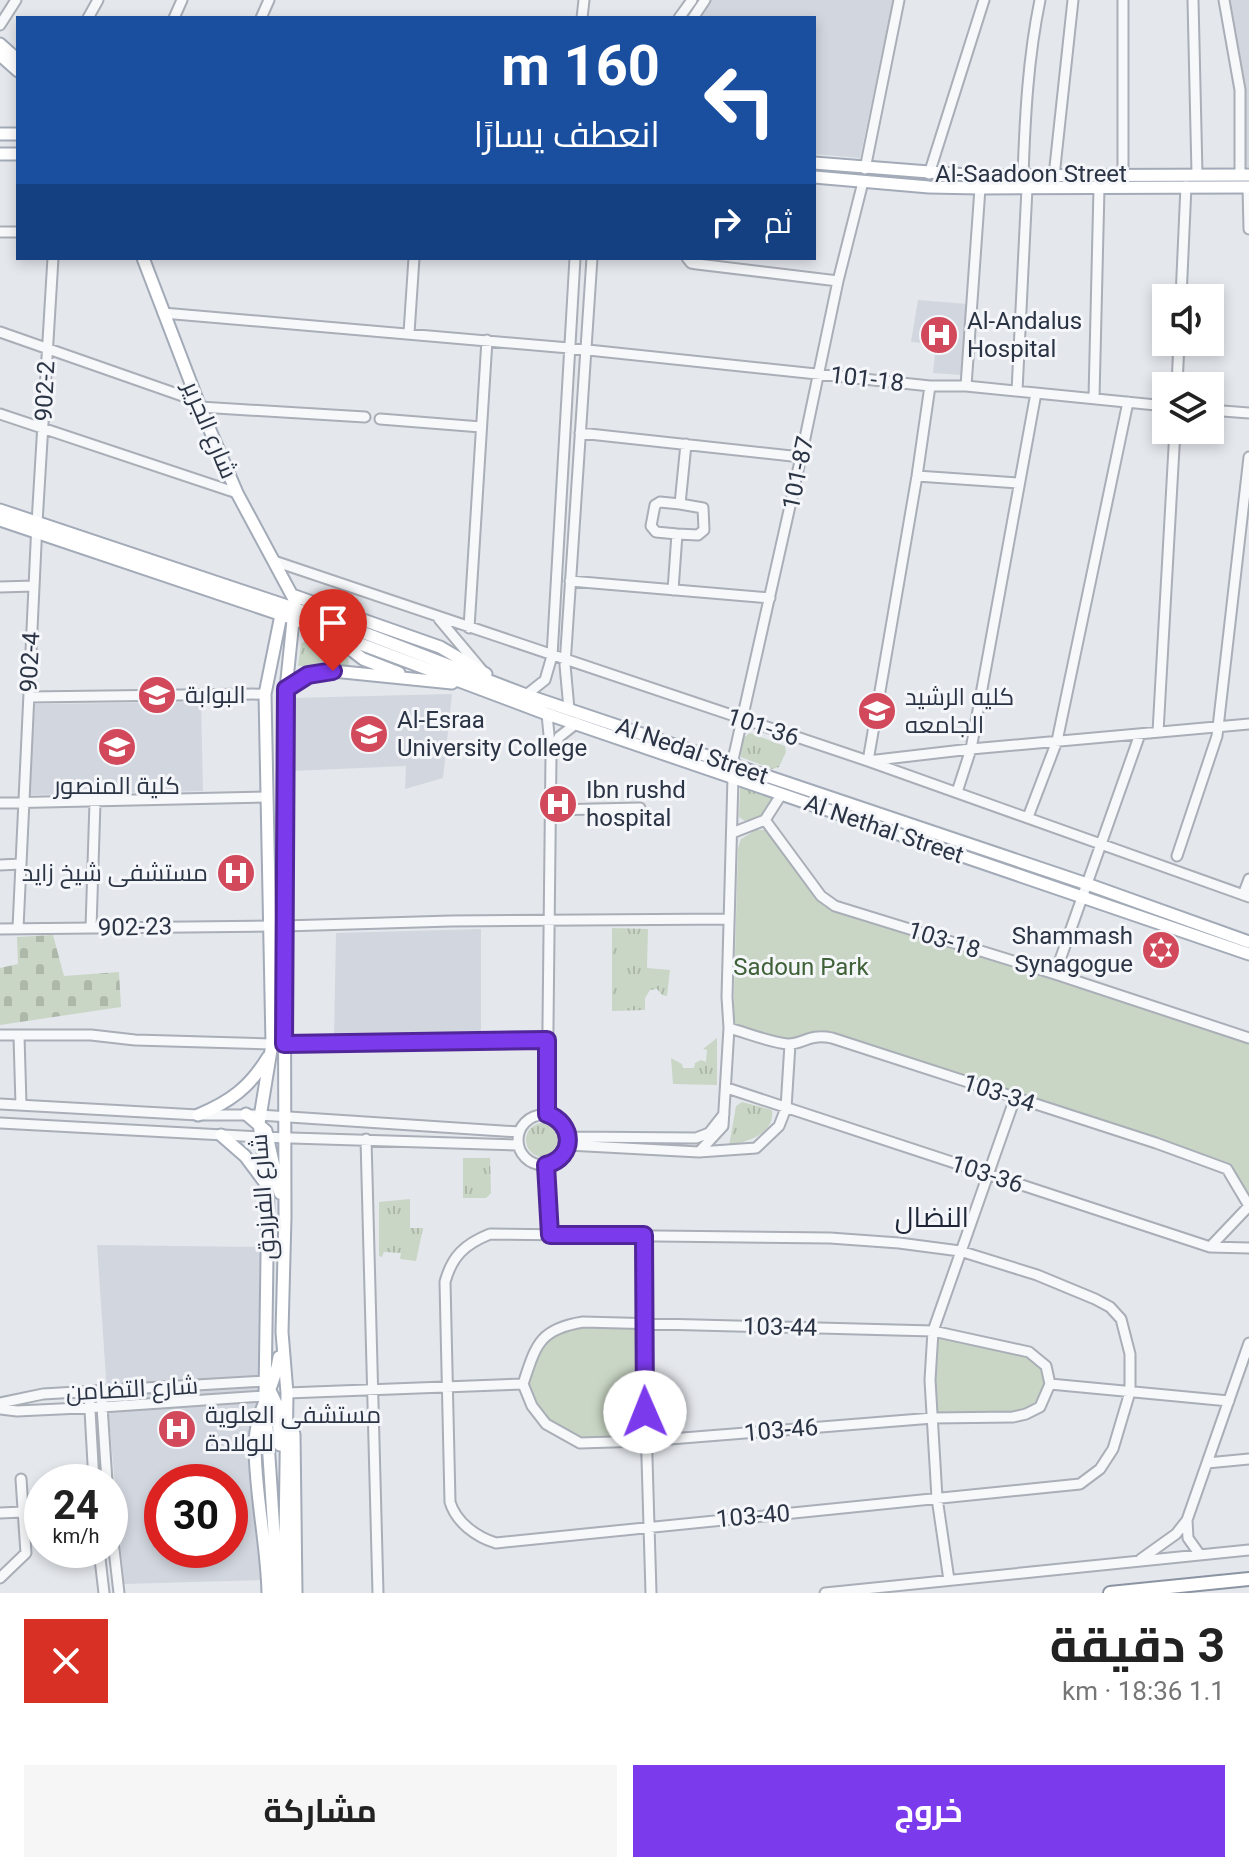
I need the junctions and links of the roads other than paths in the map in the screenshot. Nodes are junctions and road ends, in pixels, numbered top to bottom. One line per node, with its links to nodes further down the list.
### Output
1 (16, 0): 9 (street)
2 (899, 0): 15 (street)
3 (984, 0): 16 (street)
4 (1040, 0): 19 (street)
5 (1073, 0): 20 (street)
6 (1123, 0): 17 (street)
7 (1193, 0): 18 (street)
8 (1224, 0): 22 (street)
9 (0, 25)
10 (0, 44): 12 (main road)
11 (0, 55): 13 (main road)
12 (16, 58)
13 (16, 69)
14 (816, 163): 15 (main road, Al-Saadoon Street)
15 (865, 169): 16 (main road, Al-Saadoon Street)
16 (929, 174): 19 (main road, Al-Saadoon Street)
17 (1123, 174): 18 (main road, Al-Saadoon Street); 20 (main road, Al-Saadoon Street)
18 (1197, 174): 22 (main road, Al-Saadoon Street)
19 (1023, 176): 20 (main road, Al-Saadoon Street)
20 (1054, 176)
21 (816, 177): 23 (main road, Al-Saadoon Street)
22 (1246, 181): 24 (main road, Al-Saadoon Street); 28 (street)
23 (863, 182): 25 (main road, Al-Saadoon Street); 35 (street, 101-87)
24 (1186, 186): 27 (main road, Al-Saadoon Street); 36 (street)
25 (980, 188): 26 (main road, Al-Saadoon Street); 46 (street)
26 (1027, 188): 27 (main road, Al-Saadoon Street); 47 (street)
27 (1099, 188): 49 (street)
28 (1249, 229)
29 (53, 260): 42 (street, 902-2)
30 (144, 260): 37 (main road, شارع الجرير)
31 (414, 260): 39 (street)
32 (575, 260): 41 (street)
33 (592, 260): 43 (street)
34 (689, 260): 35 (street)
35 (838, 281): 44 (street, 101-87)
36 (1182, 284)
37 (163, 313): 39 (street, 101-18); 51 (main road, شارع الجرير)
38 (0, 332): 42 (street)
39 (409, 333): 40 (street, 101-18)
40 (487, 340): 41 (street, 101-18); 58 (street)
41 (569, 348): 43 (street, 101-18); 86 (street)
42 (47, 349): 51 (street); 59 (street, 902-2)
43 (585, 349): 44 (street, 101-18); 60 (street)
44 (820, 373): 45 (street, 101-18); 63 (street, 101-87)
45 (930, 386): 46 (street, 101-18); 65 (street)
46 (966, 386): 47 (street, 101-18)
47 (1017, 391): 48 (street, 101-18)
48 (1036, 393): 49 (street, 101-18); 66 (street)
49 (1094, 398): 50 (street, 101-18)
50 (1128, 402): 52 (street, 101-18); 104 (street)
51 (198, 404): 56 (street); 67 (main road, شارع الجرير)
52 (1152, 405)
53 (1224, 411): 54 (street)
54 (1249, 413)
55 (0, 414): 59 (street)
56 (365, 417)
57 (380, 419): 58 (street)
58 (481, 427): 83 (street)
59 (43, 428): 67 (street); 71 (street, 902-2)
60 (580, 433): 61 (street); 74 (street)
61 (686, 444): 63 (street); 68 (street)
62 (1174, 444): 102 (street)
63 (801, 457): 79 (street, 101-87)
64 (1249, 457): 101 (street)
65 (917, 476): 66 (street); 107 (street)
66 (1019, 483): 105 (street)
67 (237, 493): 73 (main road, شارع الجرير)
68 (680, 504): 72 (street); 72 (street)
69 (0, 510): 71 (main road, Al Nedal Street)
70 (0, 520): 71 (main road, Al Nedal Street)
71 (37, 528): 75 (street, 902-4); 80 (main road, Al Nedal Street)
72 (677, 534): 77 (street)
73 (274, 561): 78 (main road, شارع الجرير); 81 (street, 101-36)
74 (570, 581): 77 (street); 87 (street)
75 (34, 586): 76 (street); 95 (street, 902-4)
76 (0, 587)
77 (673, 590): 79 (street)
78 (292, 595): 80 (main road, شارع الجرير); 82 (main road)
79 (770, 598): 98 (street, 101-87)
80 (288, 612): 84 (main road, Al Nethal Street); 85 (main road, Al Nedal Street); 92 (main road, شارع الفرزدق); 93 (main road, شارع الفرزدق)
81 (434, 616): 83 (street, 101-36); 88 (street)
82 (378, 625): 85 (main road); 88 (main road)
83 (469, 628): 86 (street, 101-36)
84 (335, 636): 89 (main road); 91 (main road, Al Nethal Street)
85 (374, 637): 90 (main road, Al Nedal Street)
86 (552, 656): 87 (street, 101-36); 94 (street)
87 (566, 660): 96 (street); 98 (street, 101-36)
88 (483, 671): 90 (main road)
89 (413, 679): 91 (main road); 92 (main road)
90 (495, 683): 94 (main road, Al Nedal Street)
91 (464, 684): 97 (main road, Al Nethal Street)
92 (286, 689): 131 (main road, شارع الفرزدق)
93 (265, 694): 95 (street); 111 (main road, شارع الفرزدق)
94 (526, 695): 96 (main road, Al Nedal Street)
95 (29, 697): 112 (street, 902-4)
96 (569, 709): 108 (main road, Al Nedal Street)
97 (547, 714): 99 (main road, Al Nethal Street); 106 (street)
98 (742, 720): 107 (street, 101-36); 108 (street, 101-87)
99 (577, 723): 106 (street); 108 (main road, Al Nethal Street)
100 (1249, 724): 101 (street)
101 (1218, 727): 102 (street); 121 (street)
102 (1158, 732): 103 (street)
103 (1140, 734): 104 (street); 120 (street)
104 (1057, 741): 105 (street); 117 (street)
105 (971, 749): 107 (street); 109 (street)
106 (551, 756): 116 (street)
107 (868, 761): 109 (street, 101-36)
108 (732, 770): 110 (main road, Al Nethal Street); 119 (street, 101-87); 125 (main road, Al Nedal Street)
109 (957, 792): 117 (street, 101-36)
110 (781, 795): 118 (street); 126 (main road, Al Nethal Street)
111 (267, 797): 113 (street); 130 (main road, شارع الفرزدق)
112 (24, 802): 113 (street); 114 (street); 122 (street, 902-4)
113 (95, 802): 133 (street)
114 (0, 803)
115 (640, 808): 116 (street)
116 (551, 810): 129 (street)
117 (1028, 817): 120 (street, 101-36)
118 (765, 820): 119 (street); 137 (street, 103-18)
119 (732, 833): 128 (street, 101-87)
120 (1102, 844): 125 (street); 127 (street, 101-36)
121 (1177, 856)
122 (21, 864): 123 (street); 132 (street, 902-4)
123 (0, 865)
124 (1249, 879): 127 (street)
125 (1087, 884): 126 (street); 135 (main road, Al Nedal Street)
126 (1083, 896): 136 (main road, Al Nethal Street); 137 (street)
127 (1246, 896)
128 (729, 919): 129 (street); 138 (street, 101-87)
129 (549, 922): 131 (street); 142 (street)
130 (270, 926): 133 (street, 902-23); 144 (main road, شارع الفرزدق)
131 (284, 926): 144 (main road, شارع الفرزدق)
132 (18, 928): 133 (street, 902-23); 134 (street, 902-23)
133 (91, 928)
134 (0, 929)
135 (1249, 942)
136 (1249, 954)
137 (1055, 974): 141 (street, 103-18)
138 (729, 1028): 143 (street, 103-34); 145 (street, 101-87)
139 (0, 1035): 140 (street)
140 (19, 1036): 144 (street); 148 (street)
141 (1249, 1038)
142 (547, 1040): 144 (street); 152 (street)
143 (790, 1044): 146 (street, 103-34); 150 (street)
144 (276, 1046): 154 (main road); 155 (main road, شارع الفرزدق); 156 (main road, شارع الفرزدق)
145 (727, 1088): 150 (street, 103-36); 153 (street, 101-87)
146 (1015, 1098): 168 (street); 170 (street, 103-34)
147 (0, 1104): 148 (street)
148 (21, 1105): 149 (street)
149 (66, 1107): 154 (street); 158 (street)
150 (786, 1108): 166 (street); 168 (street, 103-36)
151 (246, 1114): 154 (street); 156 (main road)
152 (547, 1114): 159 (street); 164 (street)
153 (724, 1114): 164 (street); 166 (street)
154 (198, 1115)
155 (284, 1117): 156 (street); 159 (street); 161 (main road, شارع الفرزدق)
156 (259, 1119): 162 (main road, شارع الفرزدق)
157 (0, 1123): 158 (street)
158 (65, 1126): 160 (street)
159 (519, 1132): 165 (street)
160 (221, 1135): 162 (street); 169 (main road)
161 (285, 1136): 162 (street); 163 (street); 171 (main road, شارع الفرزدق)
162 (263, 1137): 169 (main road, شارع الفرزدق); 171 (main road)
163 (366, 1139): 165 (street); 185 (street)
164 (568, 1141): 166 (street); 167 (street)
165 (518, 1145): 167 (street)
166 (699, 1152)
167 (546, 1165): 172 (street)
168 (987, 1174): 174 (street, 103-36); 176 (street)
169 (268, 1188): 184 (main road, شارع الفرزدق)
170 (1249, 1206): 174 (street)
171 (285, 1217): 179 (main road, شارع الفرزدق)
172 (550, 1235): 173 (street, 103-40); 183 (street, 103-40)
173 (644, 1235): 176 (street, 103-40); 177 (street)
174 (1210, 1247): 175 (street, 103-36)
175 (1249, 1248)
176 (960, 1251): 178 (street); 188 (street, 103-40)
177 (643, 1324): 178 (street, 103-44); 181 (street, 103-44); 197 (street)
178 (933, 1331): 182 (street, 103-44); 196 (street)
179 (282, 1332): 184 (main road); 189 (main road, شارع الفرزدق)
180 (1249, 1343): 191 (street)
181 (523, 1384): 183 (street); 197 (street, 103-46)
182 (1050, 1384): 188 (street); 196 (street, 103-46)
183 (447, 1387): 185 (street); 207 (street, 103-40)
184 (267, 1389): 186 (street, شارع التضامن); 194 (street, شارع التضامن); 208 (main road, شارع الفرزدق); 219 (main road)
185 (373, 1390): 189 (street); 223 (street)
186 (101, 1391): 187 (street, شارع التضامن); 194 (street)
187 (89, 1392): 190 (street, شارع التضامن); 193 (street)
188 (1130, 1392): 191 (street); 203 (street, 103-40)
189 (287, 1395): 208 (main road, شارع الفرزدق); 222 (main road)
190 (16, 1398): 192 (street, شارع التضامن); 195 (street)
191 (1229, 1401): 199 (street)
192 (0, 1406): 195 (street, شارع التضامن)
193 (90, 1407): 194 (street, شارع التضامن); 195 (street, شارع التضامن); 200 (street)
194 (102, 1407): 201 (street)
195 (17, 1411)
196 (933, 1418): 197 (street, 103-46); 203 (street)
197 (645, 1441): 207 (street)
198 (1249, 1459): 199 (street)
199 (1207, 1463): 206 (street)
200 (93, 1464)
201 (106, 1464)
202 (21, 1479): 204 (street)
203 (937, 1498): 207 (street, 103-40); 216 (street)
204 (23, 1512): 205 (street); 214 (street)
205 (0, 1513)
206 (1187, 1520): 210 (street); 211 (street)
207 (649, 1526): 224 (street)
208 (281, 1540): 220 (main road); 221 (main road)
209 (1249, 1550): 210 (street)
210 (1200, 1555): 211 (street)
211 (1139, 1560): 216 (street)
212 (101, 1568): 217 (street)
213 (116, 1568): 218 (street)
214 (0, 1578)
215 (1249, 1579): 226 (highway)
216 (949, 1580): 225 (street)
217 (104, 1593)
218 (119, 1593)
219 (268, 1593)
220 (278, 1593)
221 (288, 1593)
222 (296, 1593)
223 (378, 1593)
224 (651, 1593)
225 (825, 1593)
226 (1110, 1593)

